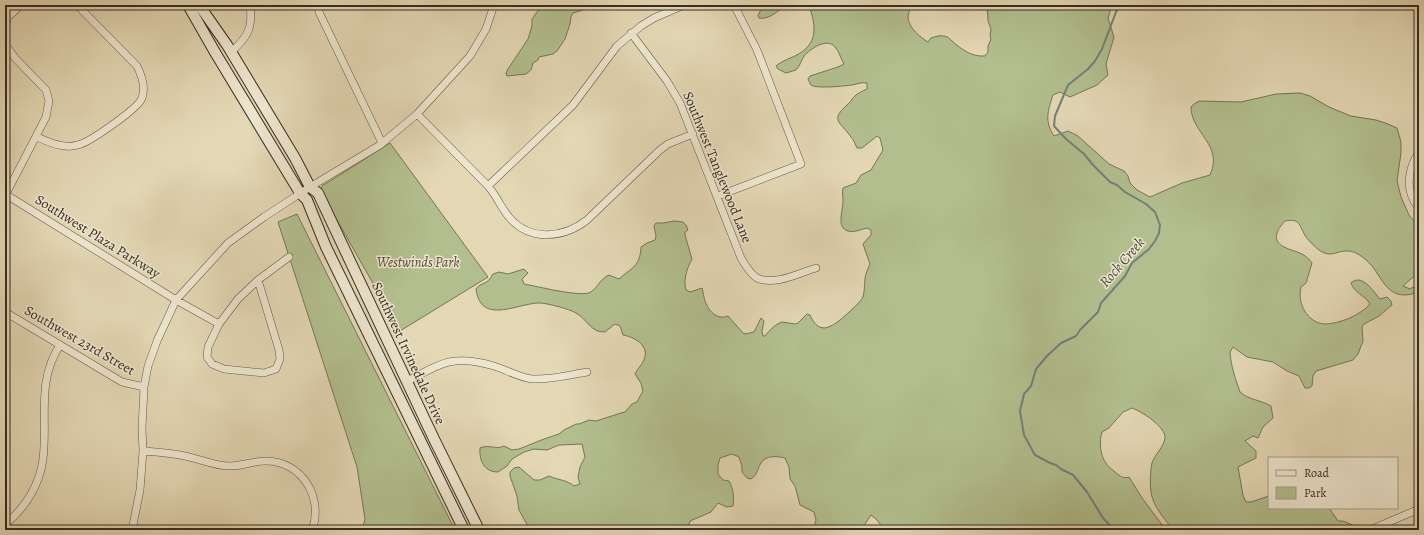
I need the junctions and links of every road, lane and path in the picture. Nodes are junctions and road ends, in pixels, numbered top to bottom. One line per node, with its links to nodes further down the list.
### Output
1 (21, 5): 10 (street)
2 (77, 5): 16 (street)
3 (188, 5): 21 (main road, Southwest Irvinedale Drive)
4 (199, 5): 13 (main road, Southwest Irvinedale Drive)
5 (250, 5): 13 (street)
6 (494, 5): 14 (street)
7 (684, 5): 11 (street)
8 (734, 5): 23 (street)
9 (319, 12): 17 (street)
10 (5, 25)
11 (631, 33): 15 (street, Southwest Tanglewood Lane); 19 (street)
12 (5, 44): 16 (street)
13 (231, 52): 20 (main road, Southwest Irvinedale Drive)
14 (417, 114): 17 (street); 19 (street)
15 (693, 134): 19 (street); 23 (street, Southwest Tanglewood Lane)
16 (37, 137): 22 (street)
17 (382, 143): 20 (street)
18 (1419, 152): 24 (street)
19 (488, 186)
20 (310, 187): 21 (street); 33 (main road, Southwest Irvinedale Drive)
21 (300, 193): 28 (street); 38 (main road, Southwest Irvinedale Drive)
22 (5, 195): 28 (street, Southwest Plaza Parkway)
23 (718, 196): 26 (street, Southwest Tanglewood Lane)
24 (1419, 208)
25 (289, 257): 27 (street)
26 (816, 268)
27 (258, 280): 30 (street); 30 (street)
28 (176, 300): 30 (street, Southwest Plaza Parkway); 34 (street)
29 (5, 312): 31 (street, Southwest 23rd Street)
30 (219, 324)
31 (60, 345): 34 (street, Southwest 23rd Street); 39 (street)
32 (587, 372): 33 (street)
33 (407, 381): 36 (main road, Southwest Irvinedale Drive)
34 (144, 387): 35 (street)
35 (143, 451): 40 (street); 41 (street)
36 (466, 504): 38 (main road); 43 (main road, Southwest Irvinedale Drive)
37 (1419, 509): 44 (street)
38 (454, 510): 42 (main road, Southwest Irvinedale Drive)
39 (5, 524)
40 (132, 530)
41 (312, 530)
42 (464, 530)
43 (479, 530)
44 (1370, 530)

